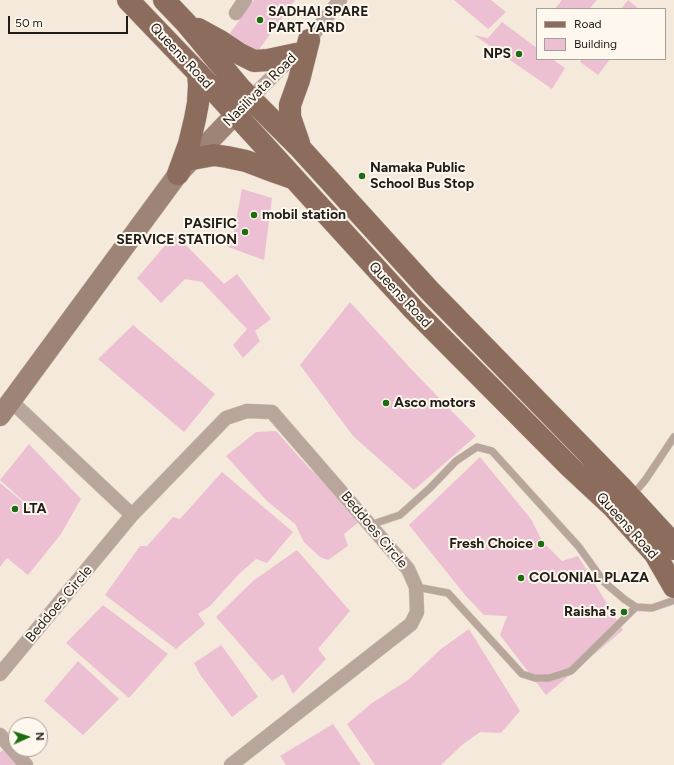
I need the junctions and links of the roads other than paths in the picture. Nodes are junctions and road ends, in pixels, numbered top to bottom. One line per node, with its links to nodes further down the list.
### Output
1 (128, 0): 8 (main road, Queens Road)
2 (164, 0): 6 (main road, Queens Road)
3 (245, 0): 5 (street)
4 (340, 0): 7 (street, Nasilivata Road)
5 (236, 13)
6 (186, 23): 7 (main road); 9 (main road, Queens Road)
7 (302, 47): 9 (street, Nasilivata Road); 11 (main road)
8 (198, 73): 10 (main road, Queens Road); 13 (main road)
9 (251, 98): 10 (main road, Nasilivata Road); 11 (main road, Queens Road)
10 (235, 114): 12 (main road, Nasilivata Road); 14 (main road, Queens Road)
11 (300, 148): 17 (main road, Queens Road)
12 (192, 158): 13 (main road, Nasilivata Road); 14 (main road)
13 (178, 174): 15 (main road, Nasilivata Road)
14 (295, 179): 22 (main road, Queens Road)
15 (5, 408): 18 (street)
16 (674, 437): 17 (lane)
17 (630, 498): 20 (main road, Queens Road)
18 (132, 515): 19 (street, Beddoes Circle); 25 (street, Beddoes Circle)
19 (370, 525): 21 (street, Beddoes Circle); 24 (lane)
20 (674, 549)
21 (416, 587): 24 (lane); 28 (street, Beddoes Circle)
22 (674, 587)
23 (674, 599): 24 (lane)
24 (636, 607)
25 (0, 674)
26 (0, 735): 27 (street)
27 (26, 765)
28 (231, 765)

